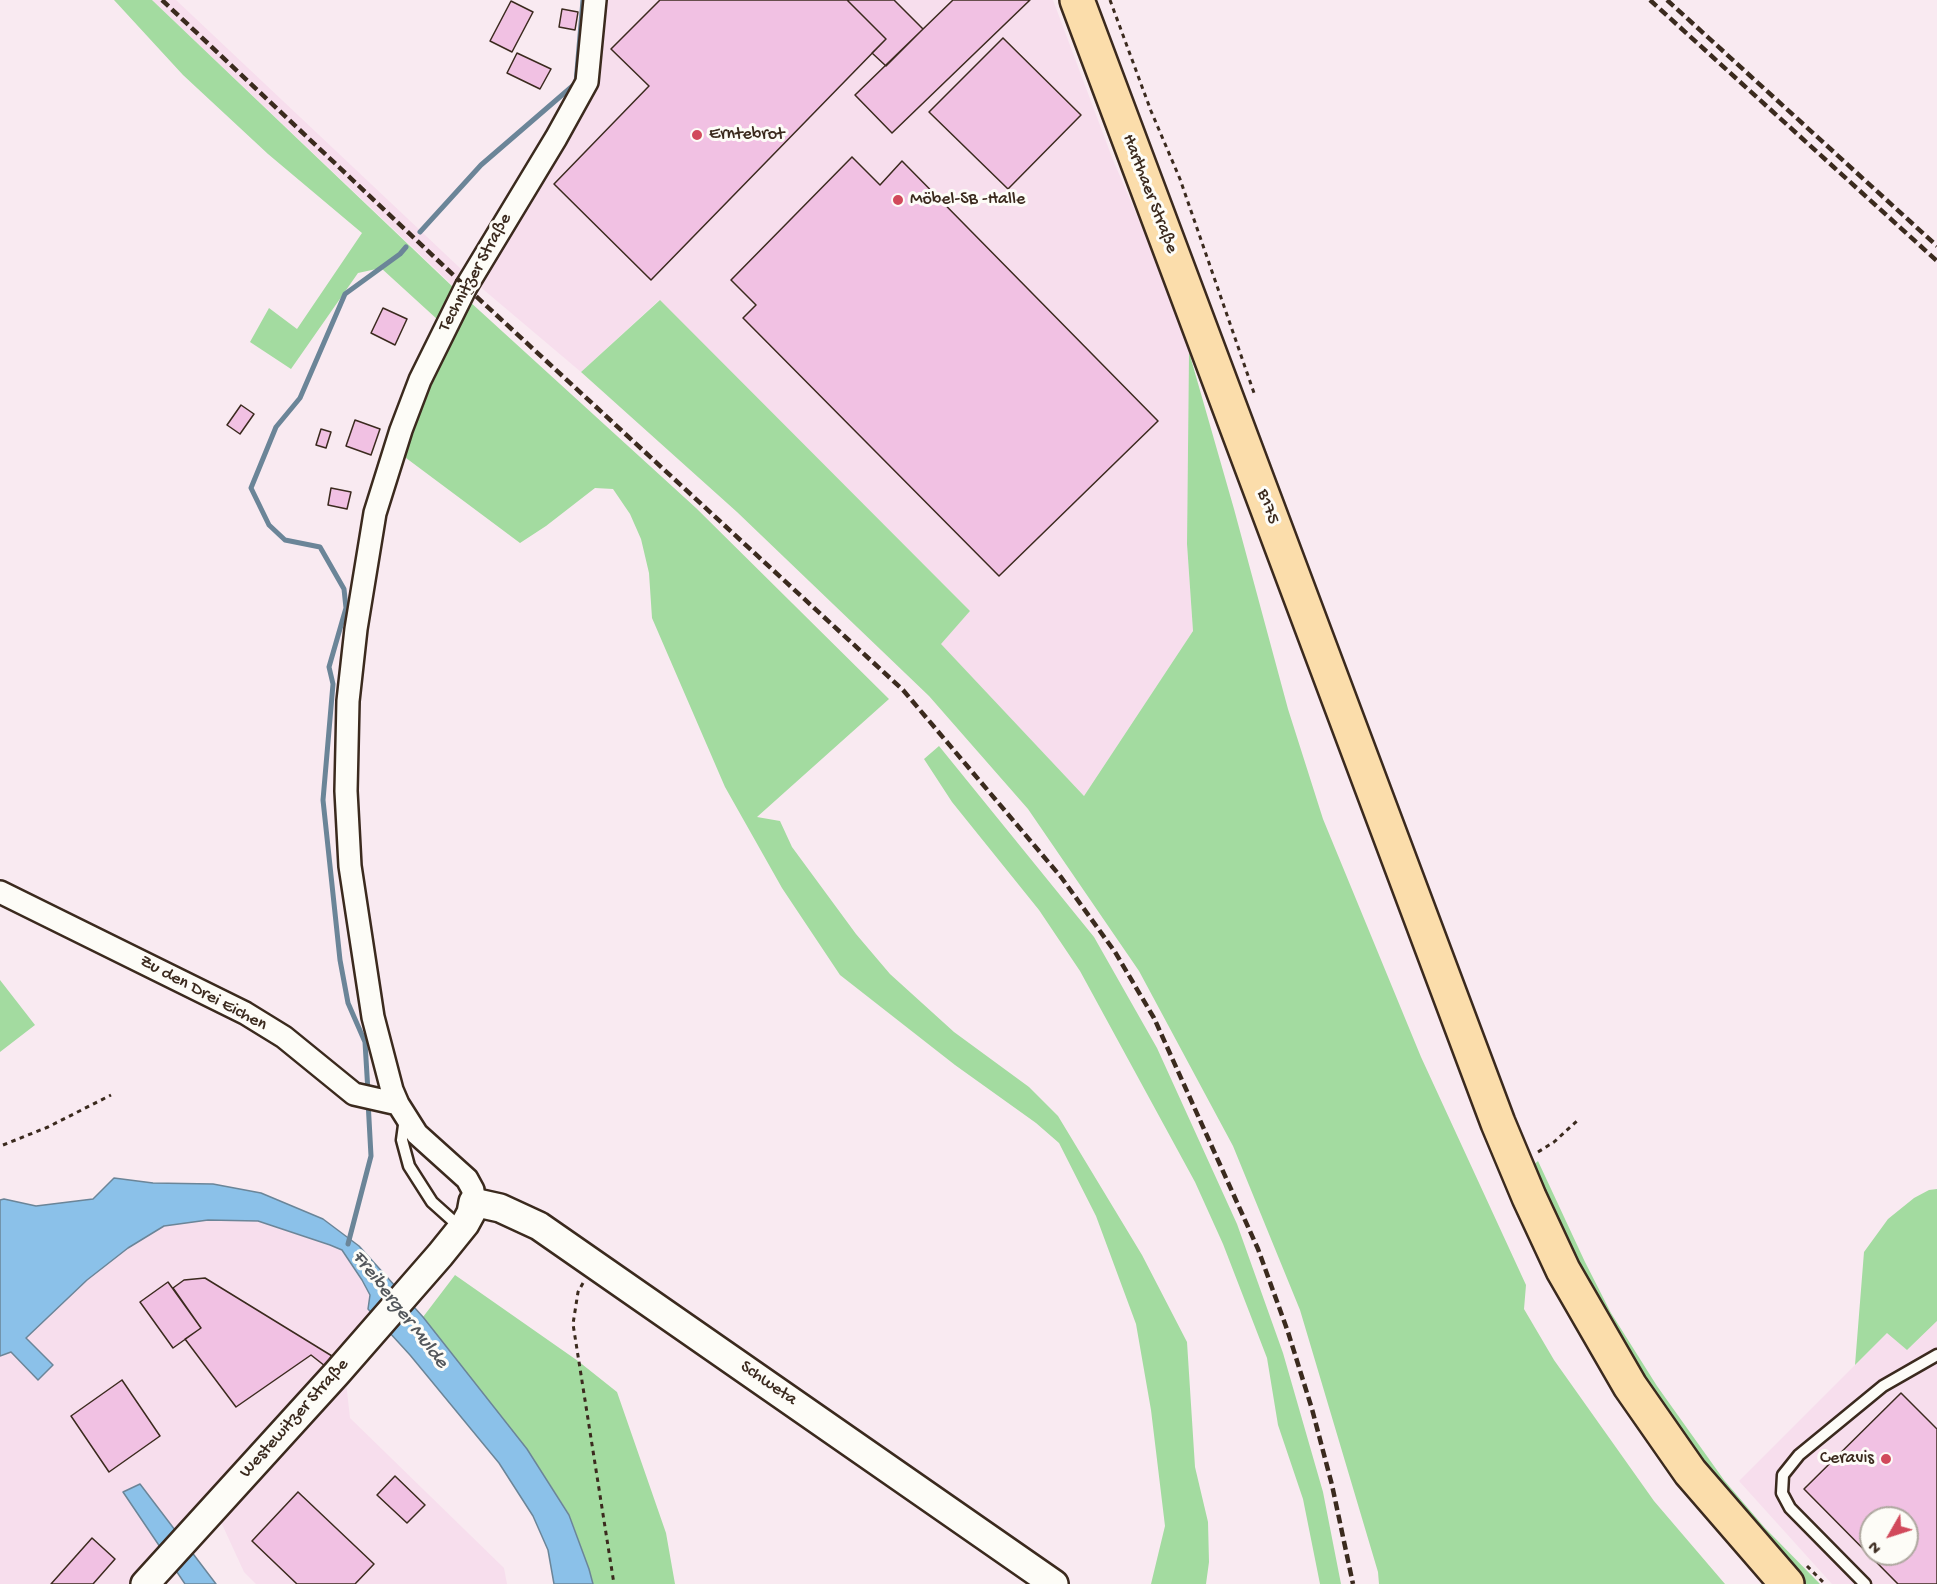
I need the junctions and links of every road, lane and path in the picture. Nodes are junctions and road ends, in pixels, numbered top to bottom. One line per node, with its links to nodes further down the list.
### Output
1 (595, 0): 8 (street, Technitzer Straße)
2 (1077, 0): 4 (main road, Harthaer Straße)
3 (1110, 0): 5 (path)
4 (1222, 387): 11 (main road, B175)
5 (1257, 403)
6 (0, 892): 8 (street, Zu den Drei Eichen)
7 (111, 1095): 10 (path)
8 (401, 1110): 12 (street); 13 (lane)
9 (1578, 1120): 11 (path)
10 (3, 1145)
11 (1532, 1155): 16 (main road, B175)
12 (473, 1202): 13 (street, Westewitzer Straße); 14 (street, Schweta)
13 (462, 1229): 17 (street, Westewitzer Straße)
14 (594, 1263): 18 (path); 19 (street, Schweta)
15 (1937, 1355): 21 (lane)
16 (1793, 1571): 20 (path)
17 (145, 1584)
18 (614, 1584)
19 (1053, 1584)
20 (1825, 1584)
21 (1865, 1584)

